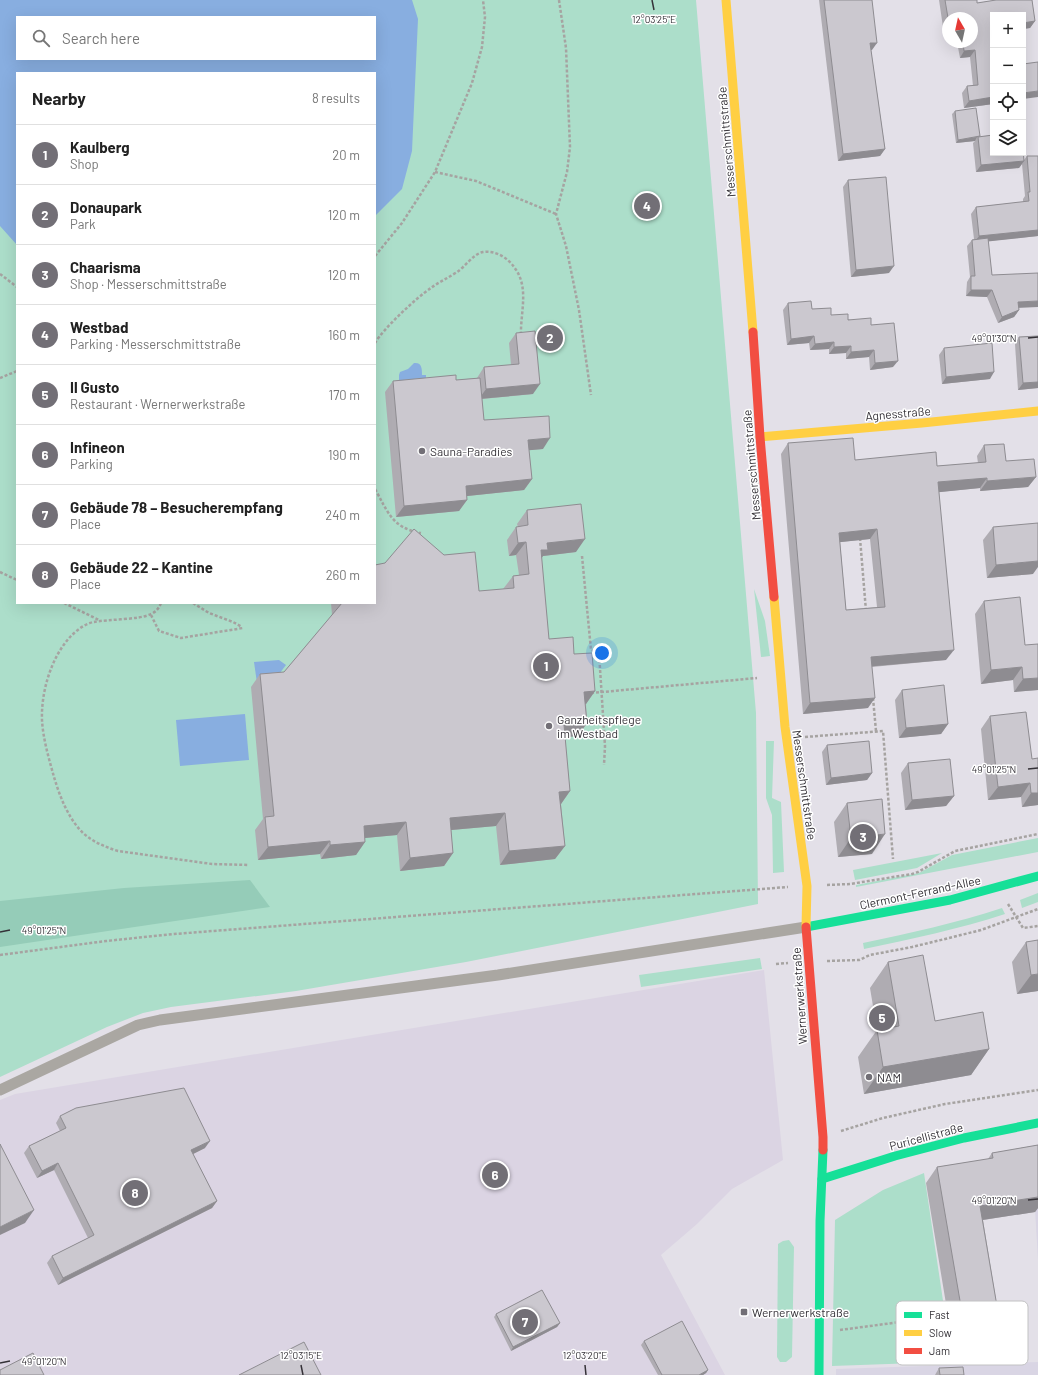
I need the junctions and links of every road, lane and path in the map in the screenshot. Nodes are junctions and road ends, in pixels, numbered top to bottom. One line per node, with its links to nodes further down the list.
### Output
1 (483, 0): 4 (path)
2 (560, 0): 5 (path)
3 (726, 0): 15 (street, Messerschmittstraße)
4 (435, 172): 5 (path); 6 (path)
5 (556, 214): 13 (path)
6 (376, 255)
7 (0, 274): 8 (path)
8 (16, 286)
9 (521, 336): 10 (path)
10 (376, 342)
11 (16, 371): 12 (path)
12 (0, 378)
13 (591, 395)
14 (1038, 411): 15 (street, Agnesstraße)
15 (760, 438): 33 (street, Messerschmittstraße)
16 (376, 491): 17 (path)
17 (421, 533)
18 (860, 533): 25 (path)
19 (582, 556): 29 (path)
20 (0, 572): 21 (path)
21 (16, 580)
22 (66, 604): 27 (path)
23 (160, 604): 26 (path)
24 (195, 604): 26 (path)
25 (866, 612)
26 (151, 615): 27 (path)
27 (100, 621): 37 (path)
28 (757, 678): 29 (path)
29 (602, 692): 31 (path); 34 (path)
30 (873, 692): 32 (path)
31 (585, 693)
32 (876, 731): 33 (path); 36 (path)
33 (787, 739): 39 (street, Messerschmittstraße)
34 (604, 765)
35 (1038, 834): 39 (path)
36 (894, 859)
37 (249, 865)
38 (1038, 876): 40 (street, Clermont-Ferrand-Allee)
39 (807, 886): 44 (street, Messerschmittstraße); 45 (path)
40 (997, 887): 42 (path); 44 (street, Clermont-Ferrand-Allee)
41 (1038, 909): 42 (path)
42 (1016, 917): 43 (path); 46 (path)
43 (1038, 926)
44 (806, 927): 46 (street, Wernerwerkstraße); 47 (lane)
45 (0, 955)
46 (808, 962): 50 (street, Wernerwerkstraße)
47 (0, 1090)
48 (1038, 1090): 50 (path)
49 (1038, 1123): 51 (street, Puricellistraße)
50 (823, 1137): 51 (street, Wernerwerkstraße)
51 (822, 1179): 53 (street, Wernerwerkstraße)
52 (896, 1323): 53 (path)
53 (820, 1333): 54 (street, Wernerwerkstraße)
54 (818, 1375)

